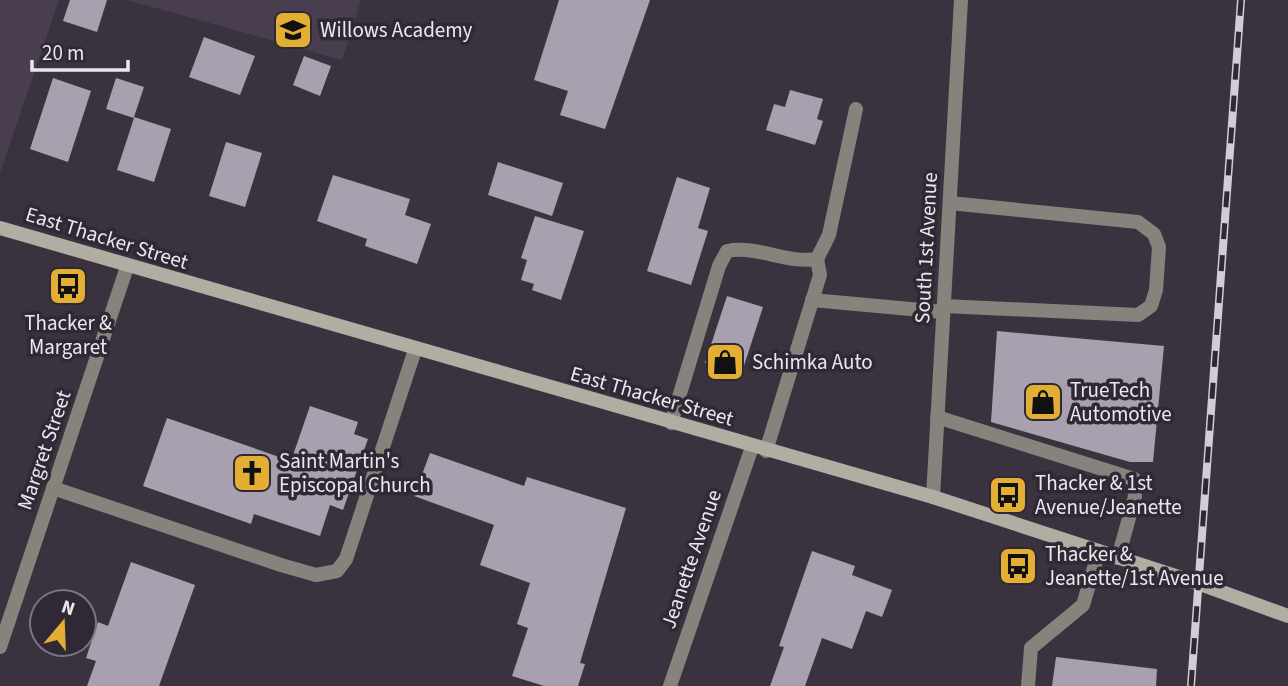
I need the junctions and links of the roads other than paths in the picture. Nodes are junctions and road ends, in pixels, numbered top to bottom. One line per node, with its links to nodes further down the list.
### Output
1 (961, 0): 3 (street, South 1st Avenue)
2 (856, 109): 5 (street, Jeanette Avenue)
3 (950, 203): 8 (street, South 1st Avenue); 8 (street)
4 (0, 228): 6 (street, East Thacker Street)
5 (817, 259): 7 (street, Jeanette Avenue); 11 (street)
6 (127, 267): 9 (street, East Thacker Street); 13 (street, Margret Street)
7 (812, 300): 8 (street); 12 (street, Jeanette Avenue)
8 (943, 309): 10 (street, South 1st Avenue)
9 (415, 350): 11 (street, East Thacker Street); 13 (street)
10 (937, 417): 14 (street, South 1st Avenue); 16 (street)
11 (671, 423): 12 (street, East Thacker Street)
12 (759, 449): 14 (street, East Thacker Street); 19 (street, Jeanette Avenue)
13 (53, 488): 18 (street, Margret Street)
14 (933, 498): 15 (street, East Thacker Street)
15 (1099, 551): 16 (street, East Thacker Street); 20 (street)
16 (1118, 558): 17 (street, East Thacker Street)
17 (1288, 616)
18 (0, 647)
19 (670, 686)
20 (1028, 686)

